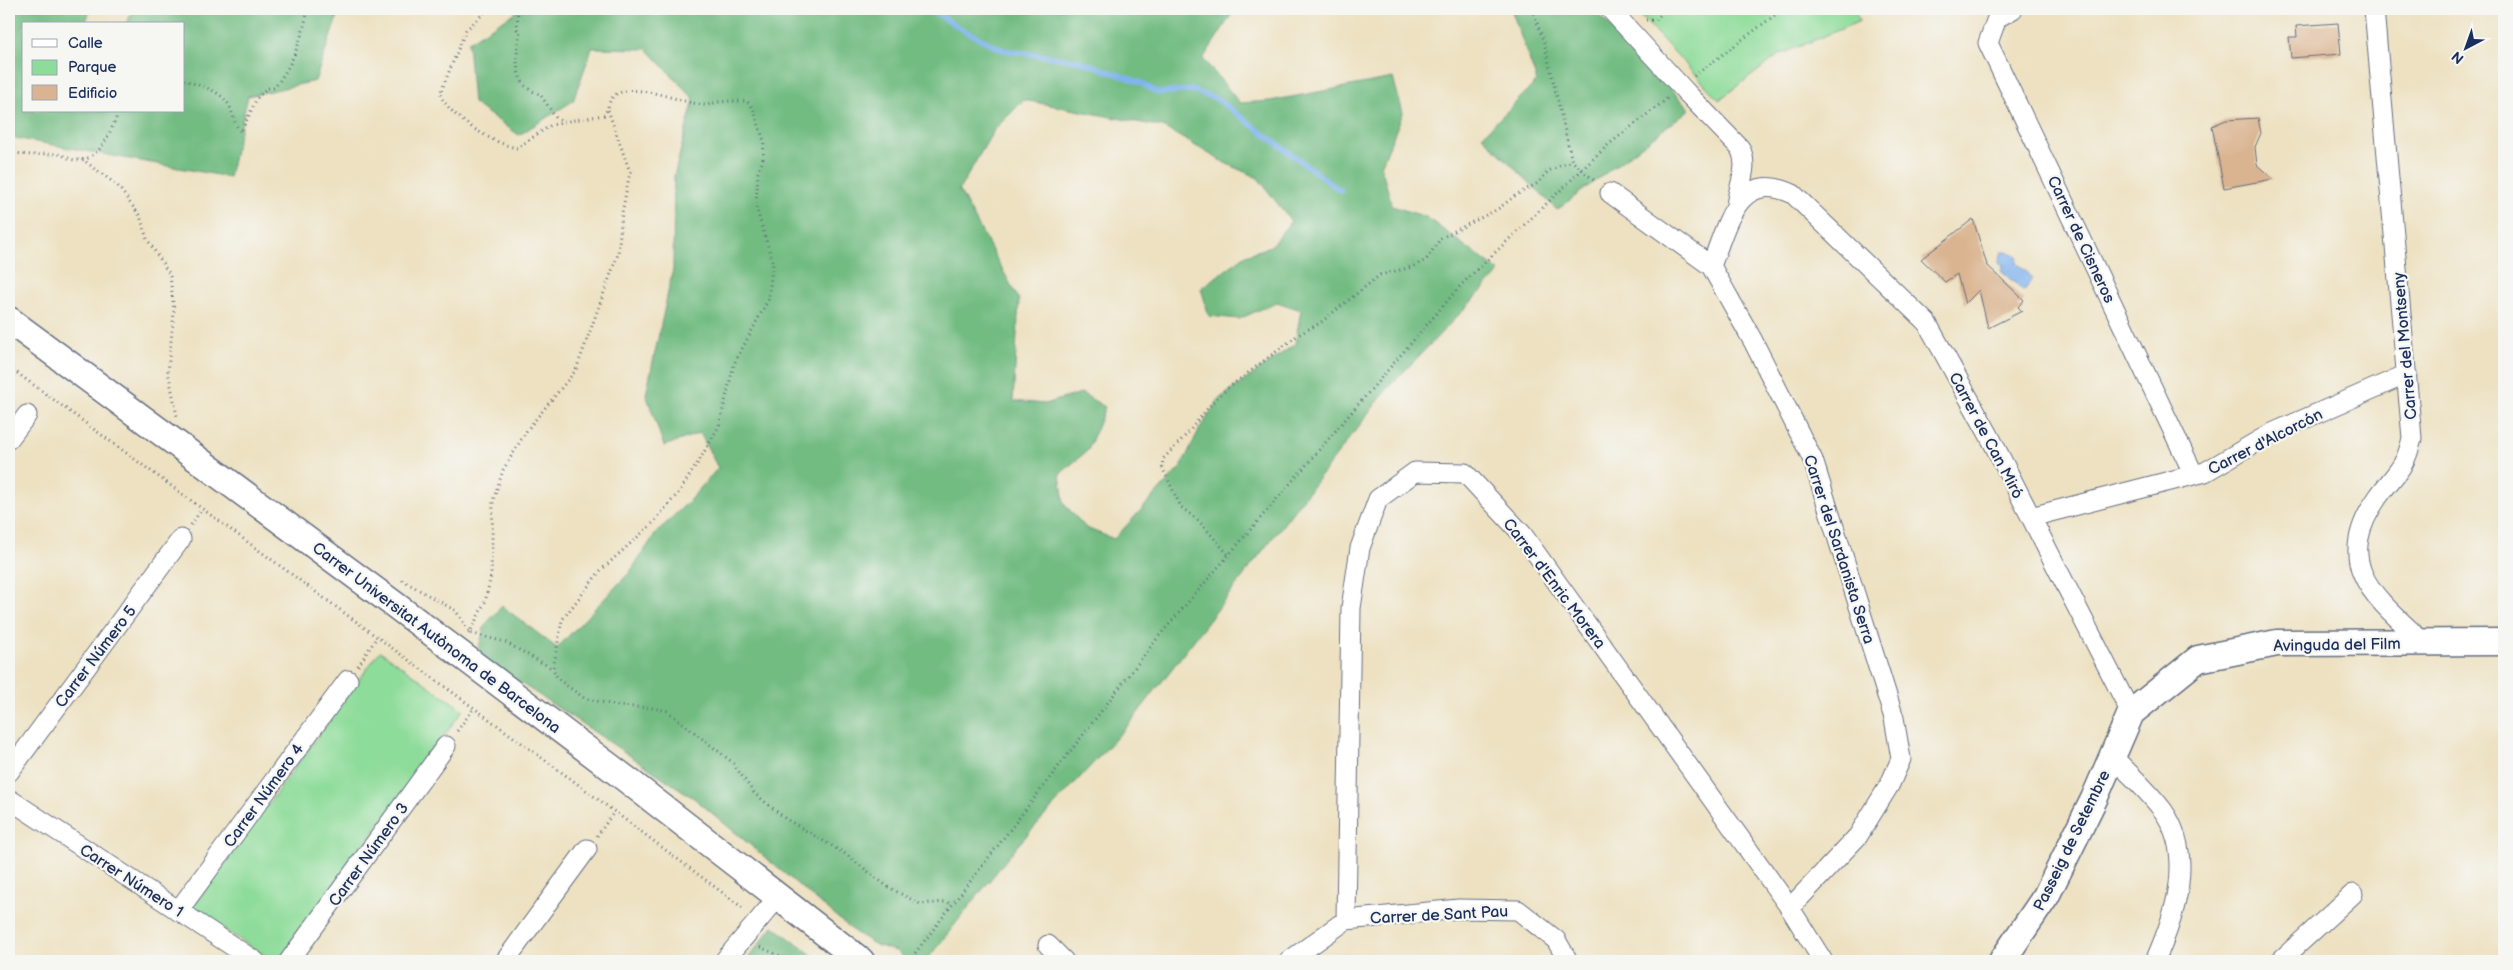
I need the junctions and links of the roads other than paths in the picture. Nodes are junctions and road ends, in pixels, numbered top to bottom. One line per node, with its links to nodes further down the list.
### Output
1 (1610, 9): 5 (street, Carrer de Can Miró)
2 (2013, 9): 11 (street, Carrer de Cisneros)
3 (2374, 9): 8 (street, Carrer del Montseny)
4 (1610, 193): 6 (street, Carrer del Sardanista Serra)
5 (1736, 207): 6 (street, Carrer de Can Miró); 12 (street, Carrer de Can Miró)
6 (1711, 266): 25 (street, Carrer del Sardanista Serra)
7 (9, 320): 24 (street, Carrer Universitat Autònoma de Barcelona)
8 (2407, 374): 11 (street, Carrer d'Alcorcón); 15 (street, Carrer del Montseny)
9 (27, 415): 10 (street)
10 (9, 439)
11 (2194, 475): 12 (street, Carrer d'Alcorcón)
12 (2031, 517): 17 (street, Carrer de Can Miró)
13 (181, 540): 20 (street, Carrer Número 5)
14 (2504, 642): 15 (street, Avinguda del Film)
15 (2425, 644): 17 (street, Avinguda del Film)
16 (348, 680): 26 (street, Carrer Número 4)
17 (2131, 713): 19 (street, Passeig de Setembre)
18 (446, 746): 30 (street, Carrer Número 3)
19 (2112, 756): 38 (street, Passeig de Setembre); 39 (street)
20 (9, 772)
21 (9, 799): 26 (street, Carrer Número 1)
22 (587, 849): 31 (street)
23 (2354, 894): 40 (street)
24 (779, 896): 32 (street); 33 (street, Carrer Universitat Autònoma de Barcelona)
25 (1790, 908): 27 (street, Carrer d'Enric Morera); 37 (street, Carrer d'Enric Morera)
26 (178, 911): 29 (street, Carrer Número 1)
27 (1346, 920): 35 (street); 36 (street, Carrer de Sant Pau)
28 (1048, 945): 34 (street)
29 (255, 961)
30 (289, 961)
31 (504, 961)
32 (724, 961)
33 (861, 961)
34 (1064, 961)
35 (1289, 961)
36 (1568, 961)
37 (1823, 961)
38 (2002, 961)
39 (2155, 961)
40 (2280, 961)

